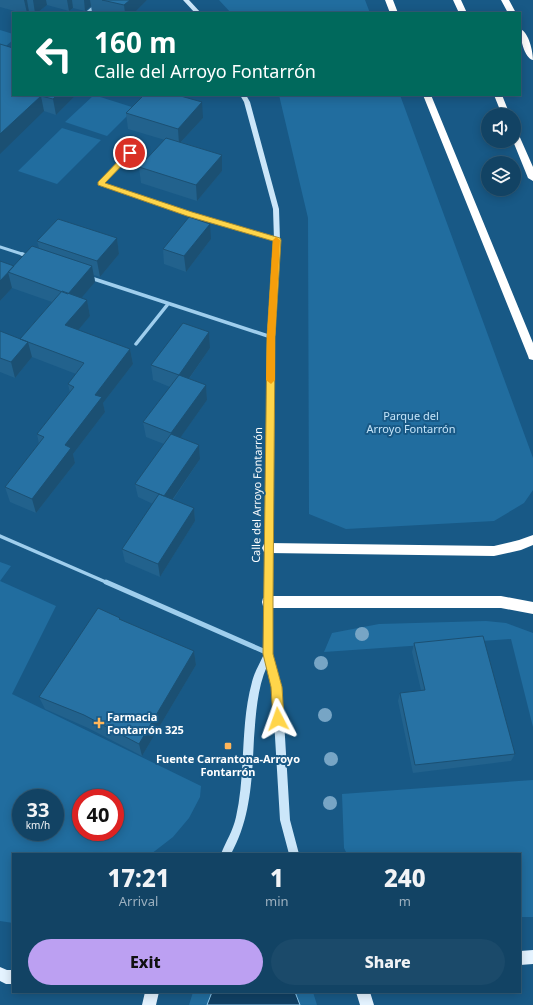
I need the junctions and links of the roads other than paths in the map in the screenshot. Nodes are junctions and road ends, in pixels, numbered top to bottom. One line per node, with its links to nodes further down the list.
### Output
1 (102, 0): 5 (street)
2 (186, 0): 6 (street)
3 (389, 0): 7 (highway)
4 (505, 0): 8 (highway)
5 (88, 12)
6 (197, 12)
7 (394, 12)
8 (511, 12)
9 (521, 33): 10 (highway)
10 (533, 58)
11 (244, 96): 18 (street, Calle del Arroyo Fontarrón)
12 (428, 96): 25 (highway)
13 (498, 96): 14 (highway)
14 (503, 108)
15 (520, 148): 17 (highway)
16 (130, 153): 18 (street)
17 (533, 178)
18 (277, 240): 23 (street, Calle del Arroyo Fontarrón)
19 (0, 247): 20 (street)
20 (29, 257)
21 (88, 277): 22 (street)
22 (168, 304): 23 (street); 24 (street)
23 (271, 337): 28 (street, Calle del Arroyo Fontarrón)
24 (136, 344)
25 (533, 356)
26 (0, 536): 31 (street)
27 (533, 540): 28 (highway)
28 (268, 548): 29 (street, Calle del Arroyo Fontarrón)
29 (268, 602): 30 (highway); 31 (street, Calle del Arroyo Fontarrón)
30 (533, 608)
31 (268, 654): 32 (street, Calle del Arroyo Fontarrón); 33 (street, Calle del Arroyo Fontarrón)
32 (227, 853)
33 (294, 853)
34 (533, 957): 35 (main road)
35 (521, 958)
36 (0, 974): 37 (main road)
37 (12, 977)
38 (152, 993): 40 (main road)
39 (363, 993): 41 (main road)
40 (149, 1005)
41 (366, 1005)

